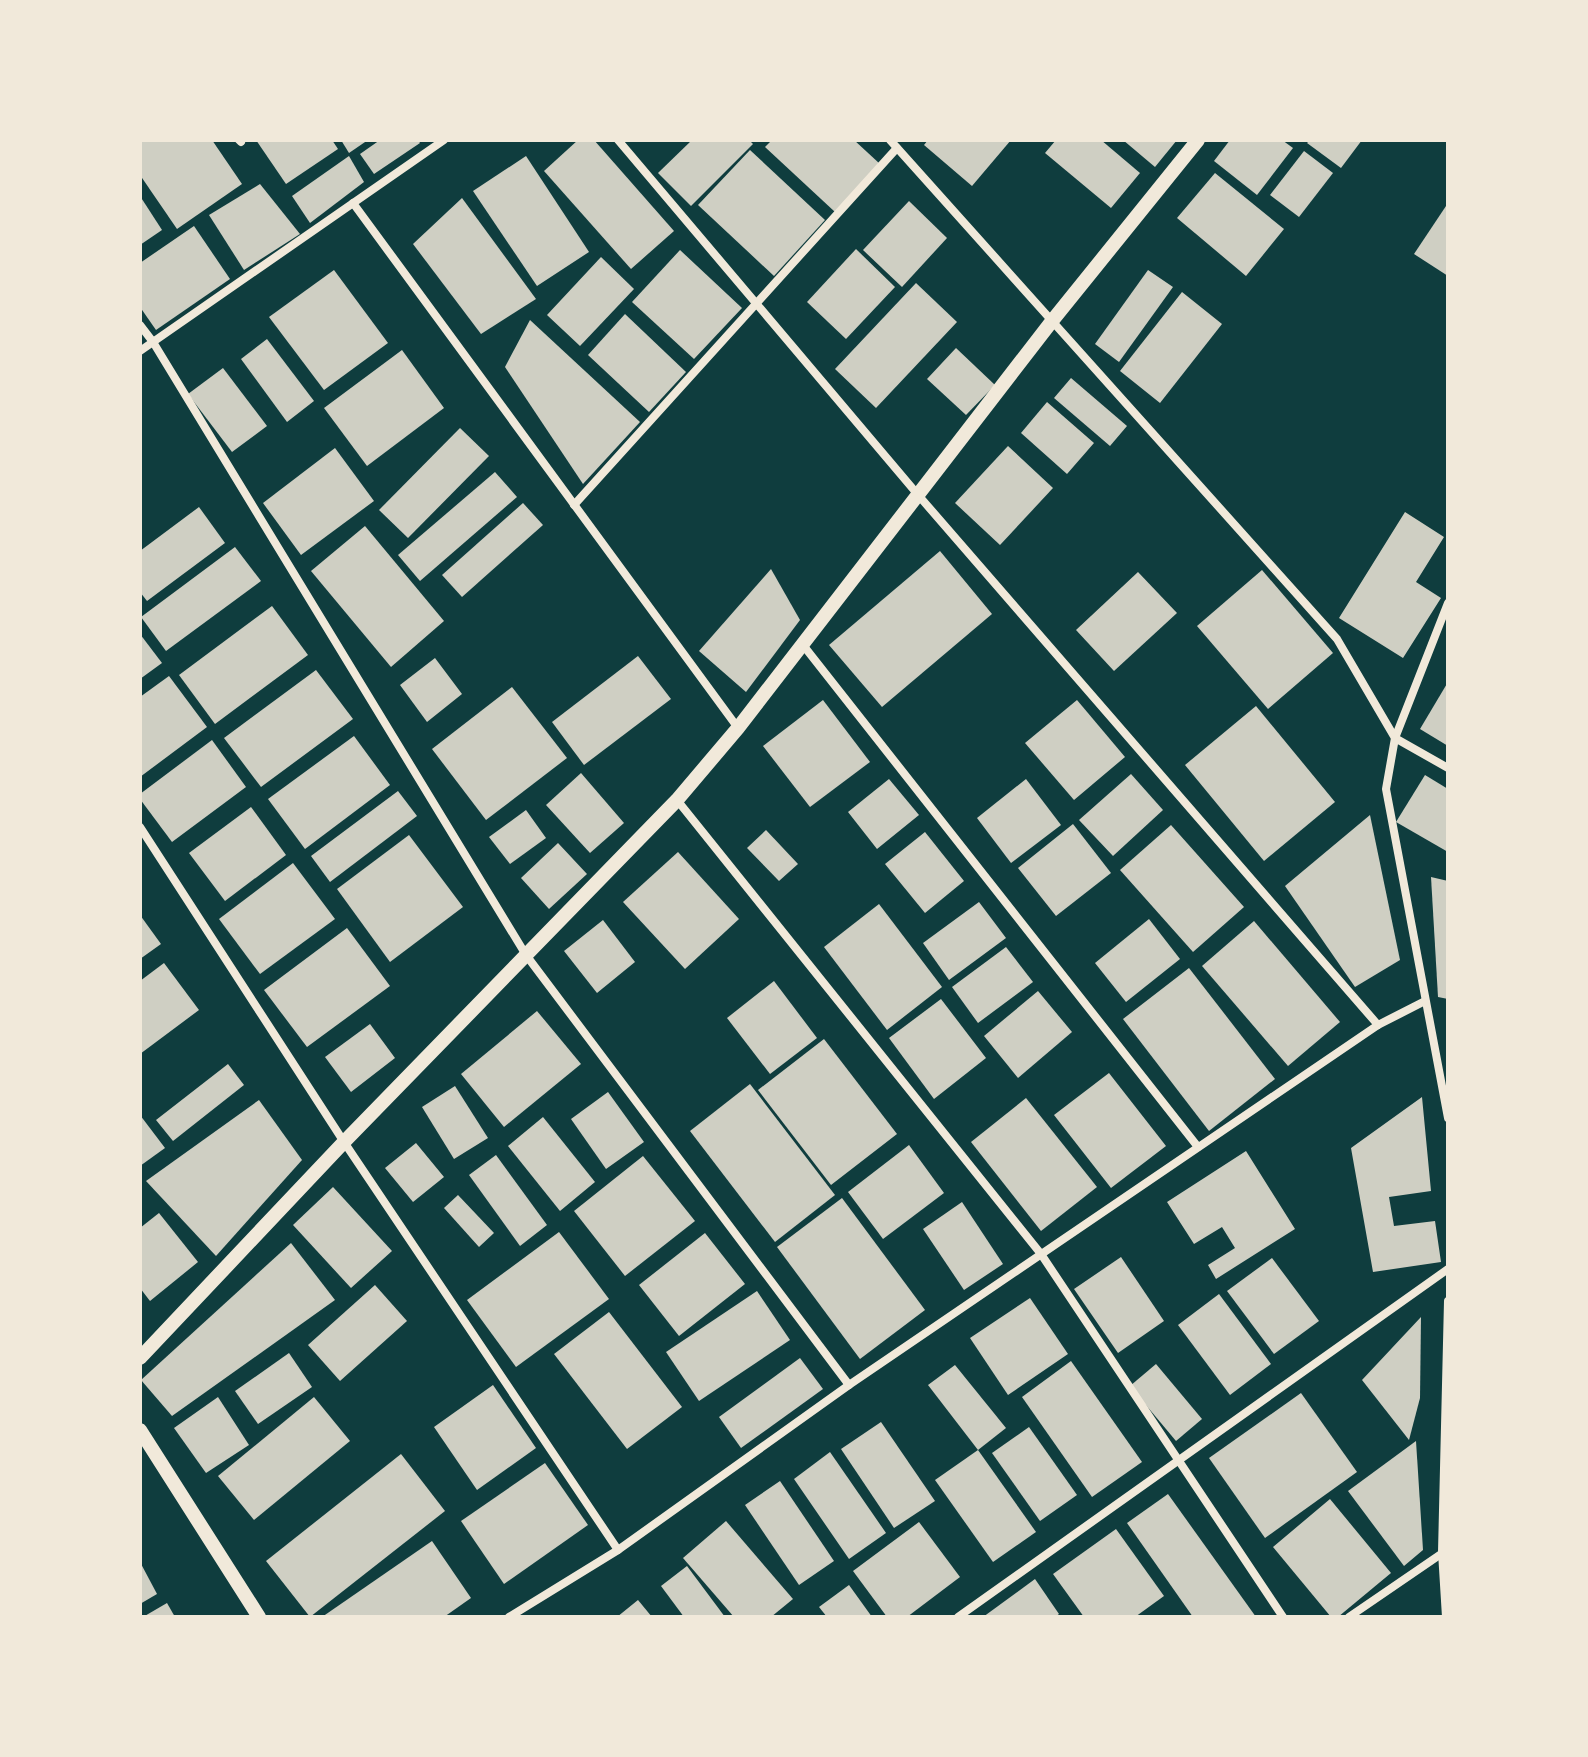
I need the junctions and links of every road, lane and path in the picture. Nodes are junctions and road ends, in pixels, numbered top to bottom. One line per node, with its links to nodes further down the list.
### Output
1 (444, 140): 5 (street)
2 (618, 140): 6 (street)
3 (1198, 140): 7 (street)
4 (894, 144): 6 (street); 7 (street)
5 (353, 203): 9 (street); 12 (street)
6 (756, 303): 11 (street); 12 (street)
7 (1052, 321): 11 (street); 16 (street)
8 (140, 325): 9 (street)
9 (153, 342): 10 (street); 20 (street)
10 (140, 351)
11 (919, 496): 14 (street); 22 (street)
12 (574, 505): 15 (street)
13 (1448, 603): 16 (street)
14 (803, 645): 15 (street); 25 (street)
15 (738, 728): 18 (street)
16 (1395, 738): 17 (street); 21 (street)
17 (1448, 768)
18 (677, 800): 20 (street); 26 (street)
19 (140, 827): 24 (street)
20 (526, 955): 24 (street); 30 (street)
21 (1425, 1001): 22 (street); 23 (street)
22 (1378, 1025): 25 (street)
23 (1448, 1118)
24 (344, 1142): 29 (street); 33 (street)
25 (1198, 1147): 26 (street)
26 (1041, 1254): 30 (street); 32 (street)
27 (1448, 1269): 32 (street)
28 (1448, 1301): 34 (street)
29 (140, 1358)
30 (849, 1385): 33 (street)
31 (140, 1430): 35 (street)
32 (1178, 1462): 37 (street); 38 (street)
33 (618, 1550): 36 (street)
34 (1445, 1551): 39 (street); 40 (street)
35 (259, 1617)
36 (509, 1617)
37 (958, 1617)
38 (1283, 1617)
39 (1349, 1617)
40 (1446, 1617)

